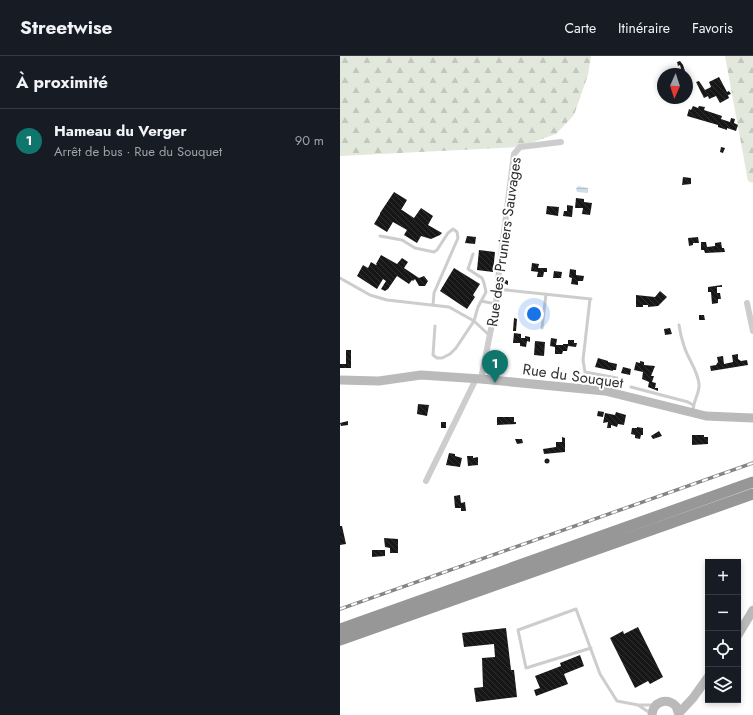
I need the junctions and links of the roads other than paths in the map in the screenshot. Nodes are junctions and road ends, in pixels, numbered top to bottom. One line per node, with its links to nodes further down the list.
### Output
1 (562, 142): 5 (street, Rue des Pruniers Sauvages)
2 (380, 236): 10 (lane)
3 (473, 254): 7 (lane)
4 (340, 278): 10 (lane)
5 (497, 289): 6 (lane); 9 (street, Rue des Pruniers Sauvages)
6 (546, 294): 14 (lane); 18 (lane)
7 (481, 301): 9 (lane); 11 (lane)
8 (747, 303): 15 (street)
9 (496, 304): 16 (street, Rue des Pruniers Sauvages)
10 (433, 305): 11 (lane)
11 (474, 321): 13 (lane); 16 (lane)
12 (679, 325): 21 (lane)
13 (435, 326)
14 (542, 328)
15 (753, 331)
16 (490, 336): 17 (street, Rue des Pruniers Sauvages)
17 (478, 378): 19 (street, Rue du Souquet); 21 (street, Rue du Souquet); 23 (street, Rue des Pruniers Sauvages)
18 (616, 378)
19 (340, 380)
20 (631, 387): 21 (lane)
21 (693, 409): 22 (street, Rue du Souquet)
22 (753, 418)
23 (426, 481)
24 (753, 482): 27 (highway)
25 (753, 494): 29 (highway)
26 (753, 610): 28 (street)
27 (340, 629)
28 (740, 631)
29 (340, 640)
30 (591, 648): 30 (lane); 32 (lane)
31 (705, 681): 34 (street)
32 (638, 705): 33 (lane); 33 (lane)
33 (653, 711): 34 (street)
34 (678, 711)

